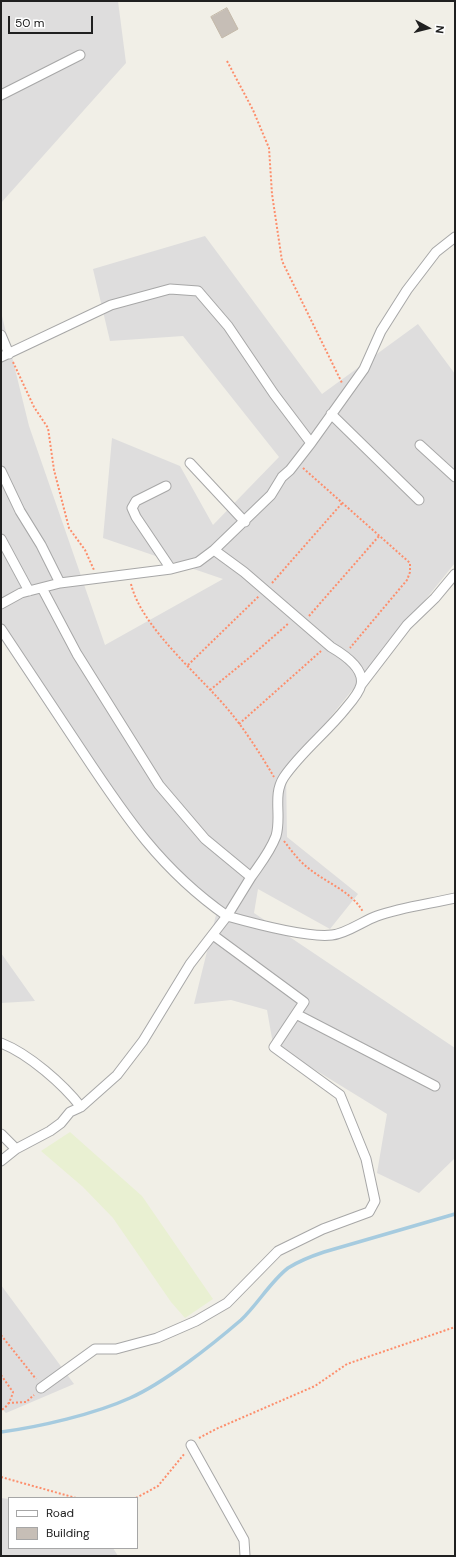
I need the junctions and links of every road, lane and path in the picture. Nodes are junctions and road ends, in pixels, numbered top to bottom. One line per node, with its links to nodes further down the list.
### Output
1 (80, 55): 3 (street)
2 (227, 61): 7 (path)
3 (1, 95)
4 (455, 237): 7 (street)
5 (1, 335): 6 (street)
6 (5, 356): 9 (street); 25 (path)
7 (348, 392): 8 (street)
8 (331, 414): 9 (street); 16 (street)
9 (311, 443): 12 (street)
10 (420, 445): 14 (street)
11 (190, 462): 18 (street)
12 (296, 463): 17 (path); 18 (street)
13 (1, 471): 26 (street)
14 (455, 477)
15 (166, 486): 22 (street)
16 (419, 500)
17 (343, 502): 19 (path); 29 (path)
18 (245, 522): 21 (street)
19 (379, 536): 31 (path); 34 (path)
20 (1, 539): 28 (street)
21 (214, 550): 22 (street); 29 (street)
22 (171, 569): 23 (street)
23 (128, 574): 25 (street); 35 (path)
24 (455, 574): 36 (street)
25 (98, 578): 26 (street)
26 (60, 583): 27 (street)
27 (42, 588): 28 (street); 41 (street)
28 (29, 591): 30 (street)
29 (265, 591): 31 (street); 35 (path)
30 (1, 604)
31 (299, 620): 33 (street); 37 (path)
32 (1, 630): 43 (street)
33 (328, 644): 34 (street); 38 (path)
34 (344, 655): 36 (street)
35 (188, 665): 37 (path)
36 (361, 685): 39 (street)
37 (209, 690): 38 (path)
38 (239, 724): 39 (path)
39 (279, 785): 40 (street)
40 (276, 833): 41 (street); 44 (path)
41 (251, 877): 43 (street)
42 (455, 898): 44 (street)
43 (226, 916): 44 (street); 45 (street)
44 (364, 921)
45 (213, 935): 46 (street); 49 (street)
46 (296, 1014): 48 (street); 56 (street)
47 (1, 1043): 49 (street)
48 (435, 1086)
49 (81, 1107): 51 (street)
50 (1, 1134): 51 (street)
51 (16, 1149): 52 (street)
52 (1, 1161)
53 (455, 1327): 59 (path)
54 (1, 1335): 56 (path)
55 (1, 1375): 57 (path)
56 (41, 1388): 57 (path)
57 (8, 1403): 58 (path)
58 (1, 1410)
59 (191, 1445): 62 (path); 63 (street)
60 (1, 1477): 61 (path)
61 (72, 1497)
62 (138, 1497)
63 (245, 1556)

